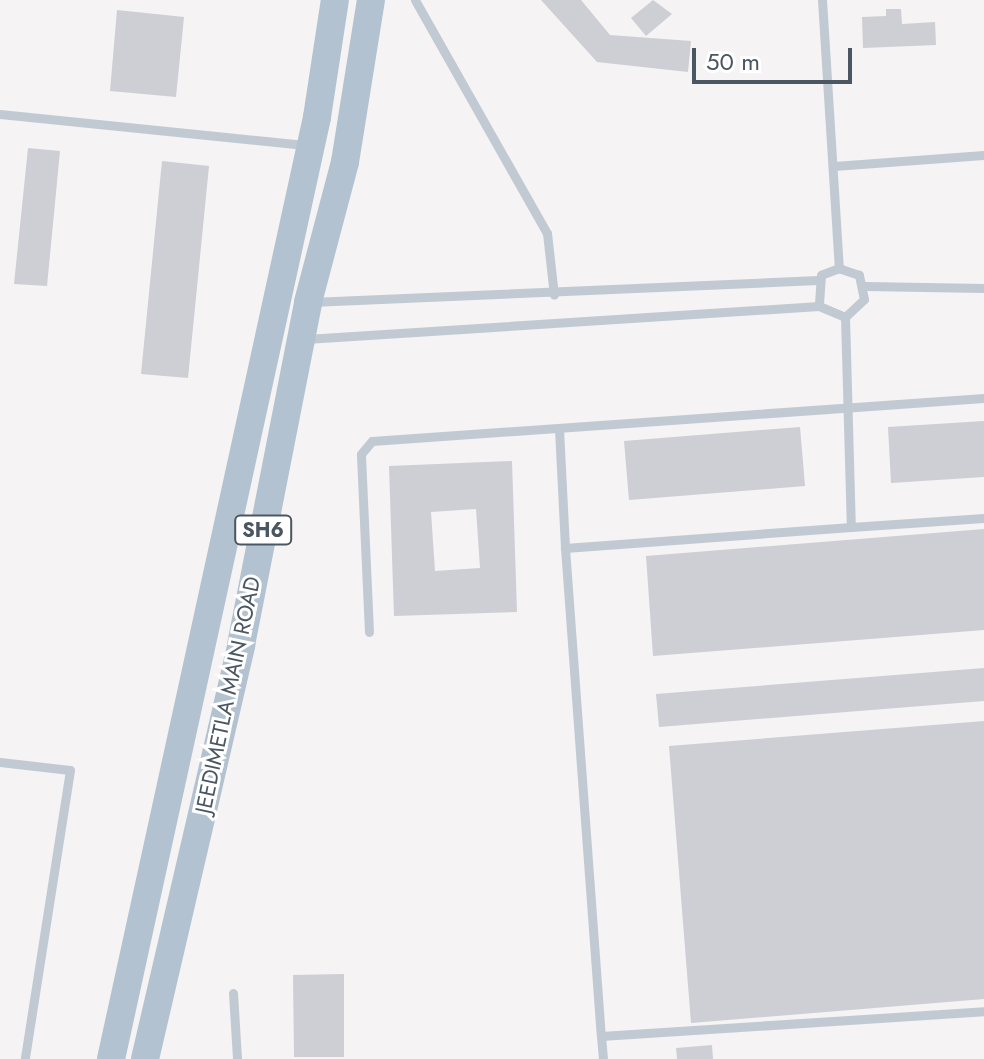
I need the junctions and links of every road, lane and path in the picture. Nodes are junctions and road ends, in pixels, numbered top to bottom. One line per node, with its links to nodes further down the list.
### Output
1 (335, 0): 6 (main road, JEEDIMETLA MAIN ROAD / SH6)
2 (371, 0): 14 (main road, JEEDIMETLA MAIN ROAD / SH6)
3 (415, 0): 13 (lane)
4 (822, 0): 8 (lane)
5 (0, 114): 6 (lane)
6 (311, 146): 26 (main road, JEEDIMETLA MAIN ROAD / SH6)
7 (984, 155): 8 (lane)
8 (834, 166): 9 (lane)
9 (839, 268): 10 (lane); 11 (lane)
10 (818, 280): 13 (lane); 15 (lane)
11 (865, 286): 12 (lane); 16 (lane)
12 (984, 288)
13 (554, 295): 14 (lane)
14 (308, 302): 17 (main road, JEEDIMETLA MAIN ROAD / SH6)
15 (819, 306): 16 (lane); 17 (lane)
16 (845, 317): 19 (lane)
17 (300, 339): 27 (main road, JEEDIMETLA MAIN ROAD / SH6)
18 (984, 398): 19 (lane)
19 (844, 408): 20 (lane); 22 (lane)
20 (559, 429): 23 (lane); 24 (lane)
21 (984, 518): 22 (lane)
22 (851, 527): 23 (lane)
23 (565, 548): 30 (lane)
24 (369, 632)
25 (0, 762): 31 (lane)
26 (166, 817): 27 (main road); 32 (main road, JEEDIMETLA MAIN ROAD / SH6)
27 (199, 824): 33 (main road, JEEDIMETLA MAIN ROAD / SH6)
28 (233, 993): 34 (lane)
29 (984, 1011): 30 (lane)
30 (601, 1036): 35 (lane)
31 (25, 1059)
32 (111, 1059)
33 (145, 1059)
34 (237, 1059)
35 (603, 1059)

